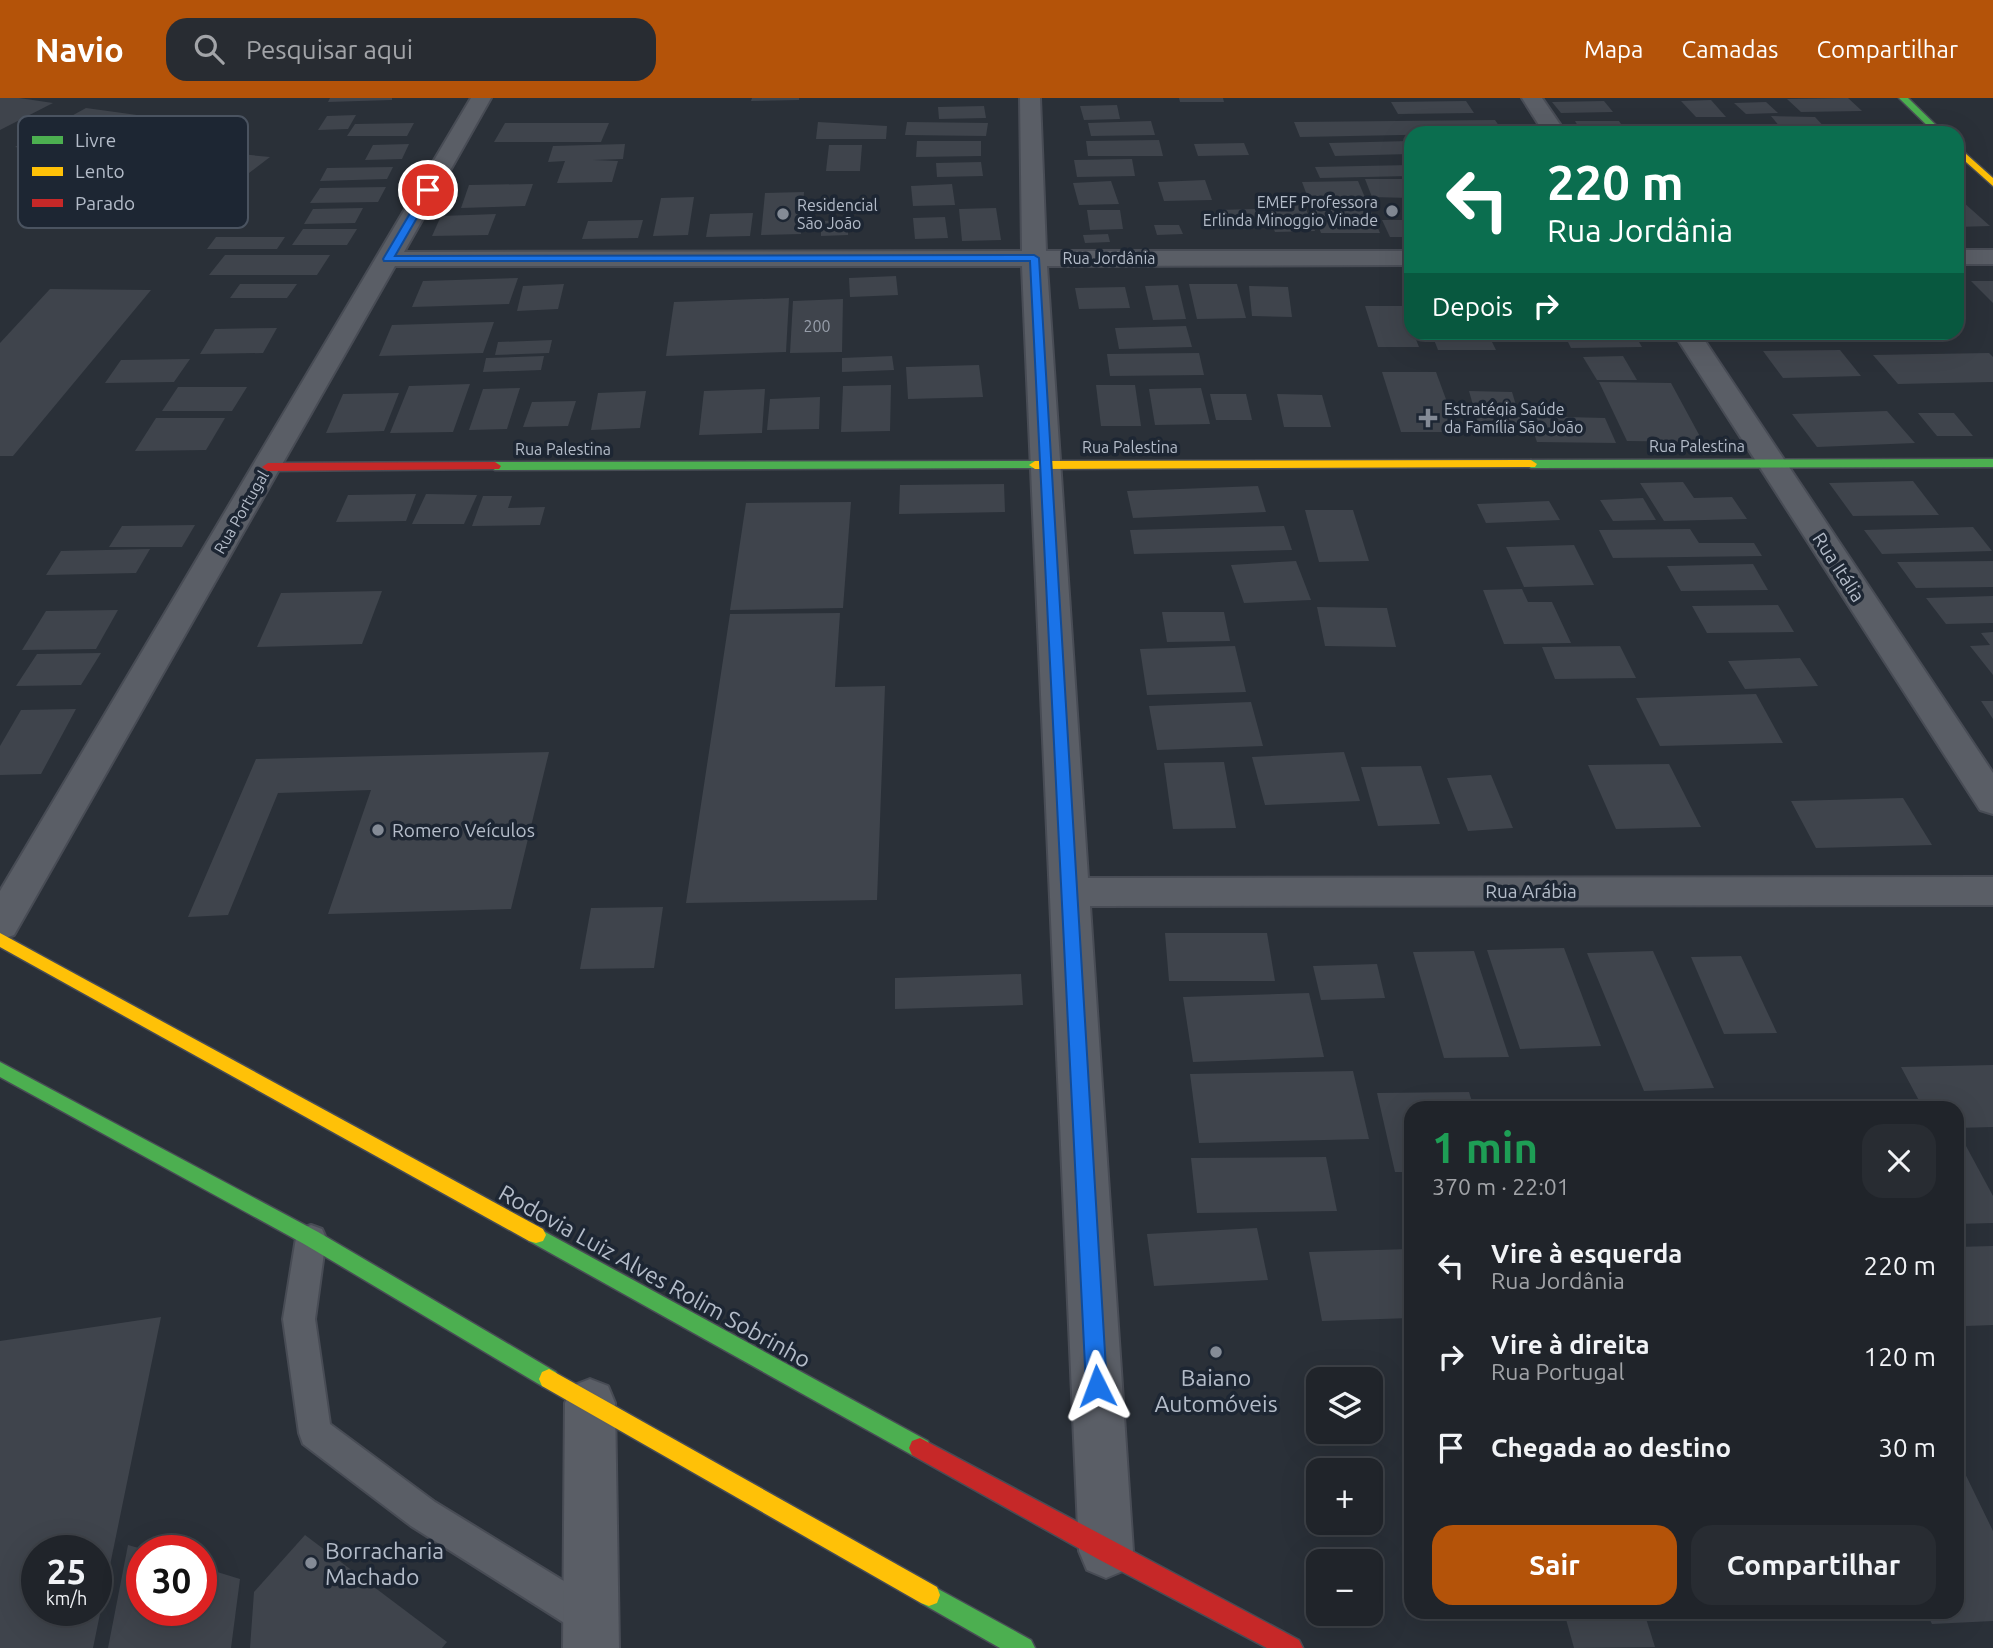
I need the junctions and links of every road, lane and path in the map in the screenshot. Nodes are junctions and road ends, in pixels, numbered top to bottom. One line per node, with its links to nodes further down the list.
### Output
1 (481, 98): 13 (street, Rua Portugal)
2 (1030, 98): 11 (street)
3 (1532, 98): 5 (street)
4 (1903, 98): 6 (main road)
5 (1550, 126)
6 (1933, 126)
7 (1964, 156): 8 (main road)
8 (1993, 183)
9 (1964, 257): 10 (street)
10 (1993, 257)
11 (1034, 258): 12 (street, Rua Jordânia); 13 (street, Rua Jordânia); 17 (street)
12 (1404, 258)
13 (388, 259): 18 (street, Rua Portugal)
14 (1691, 340): 16 (street, Rua Itália)
15 (1993, 463): 16 (main road, Rua Palestina)
16 (1772, 464): 17 (main road, Rua Palestina); 19 (street, Rua Itália)
17 (1046, 465): 18 (main road, Rua Palestina); 21 (street)
18 (268, 467): 22 (street, Rua Portugal)
19 (1993, 801)
20 (1993, 891): 21 (street, Rua Arábia)
21 (1069, 892): 27 (street)
22 (0, 925)
23 (0, 939): 27 (main road, Rodovia Luiz Alves Rolim Sobrinho)
24 (0, 1069): 25 (main road)
25 (311, 1238): 26 (main road); 28 (lane)
26 (590, 1403): 28 (street); 29 (main road)
27 (1106, 1551): 30 (main road, Rodovia Luiz Alves Rolim Sobrinho)
28 (592, 1633)
29 (1023, 1648)
30 (1290, 1648)

